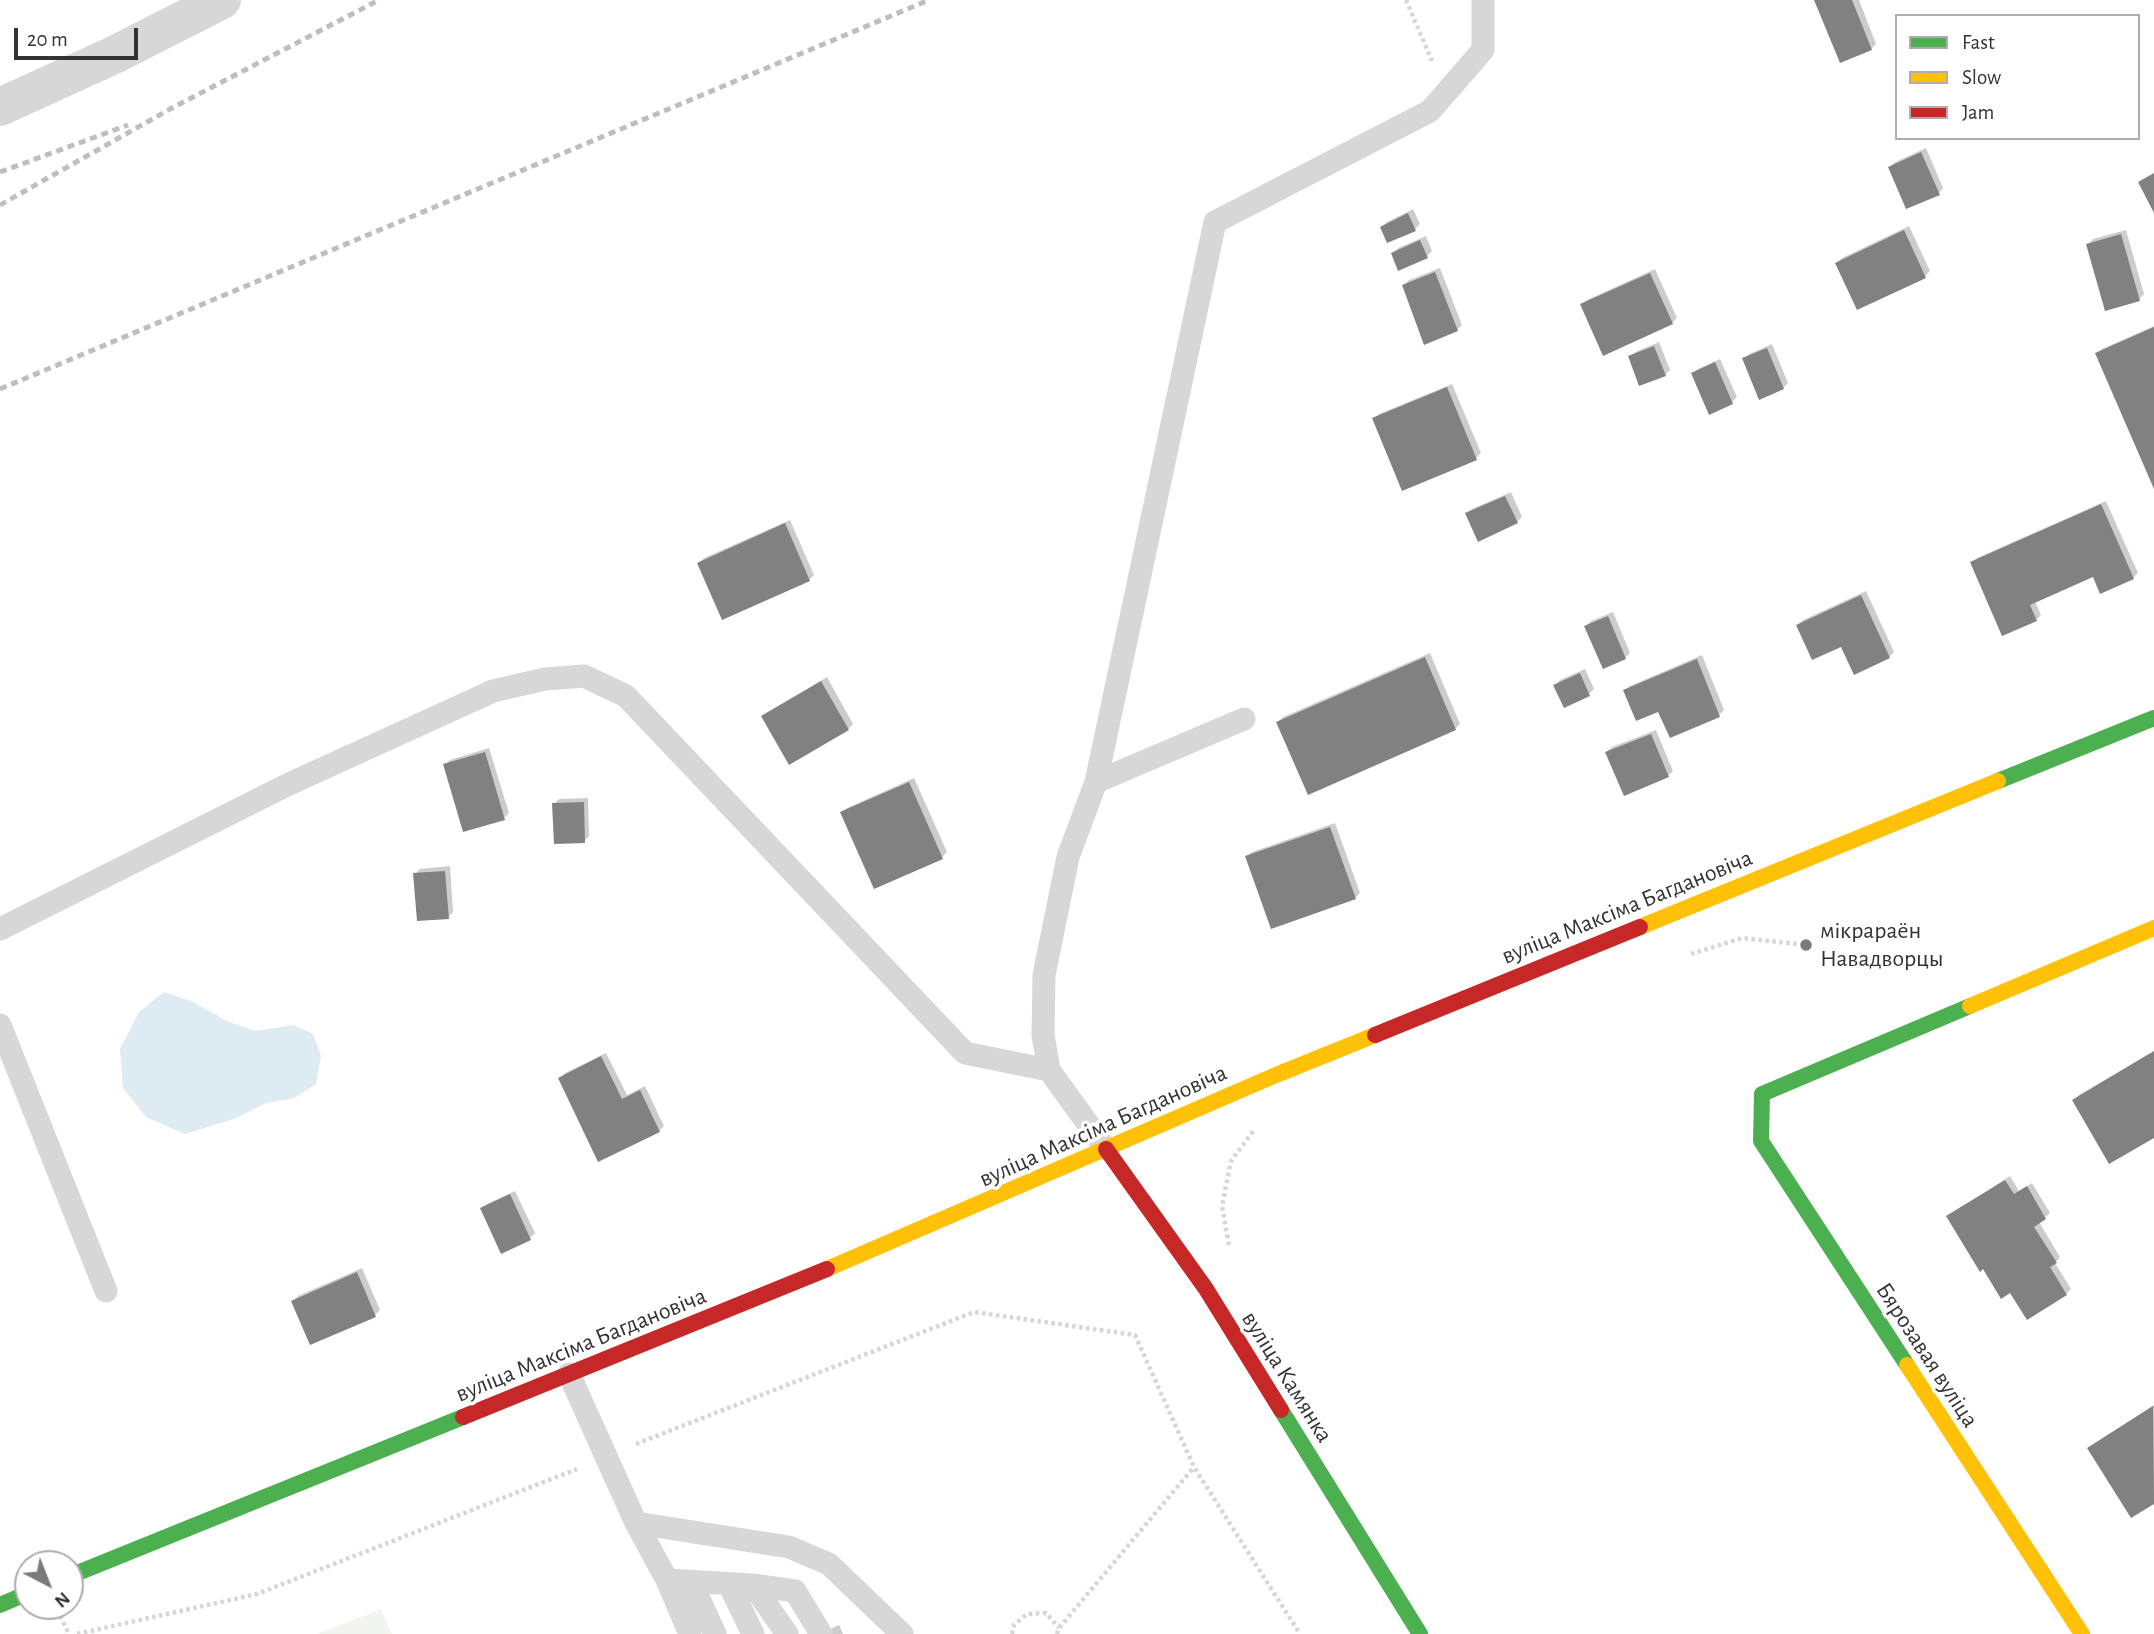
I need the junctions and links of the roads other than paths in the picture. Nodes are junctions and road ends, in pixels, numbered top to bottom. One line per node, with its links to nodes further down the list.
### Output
1 (222, 0): 3 (street)
2 (1483, 0): 6 (lane)
3 (0, 107)
4 (2154, 718): 11 (main road, вуліца Максіма Багдановіча)
5 (1244, 719): 6 (lane)
6 (1096, 782): 10 (lane)
7 (2154, 928): 27 (main road, Бярозавая вуліца)
8 (0, 929): 10 (lane)
9 (0, 1025): 12 (lane)
10 (1049, 1070): 11 (lane)
11 (1106, 1149): 13 (main road, вуліца Максіма Багдановіча); 26 (main road, вуліца Камянка)
12 (106, 1291)
13 (569, 1374): 14 (lane); 15 (main road, вуліца Максіма Багдановіча)
14 (636, 1523): 16 (lane); 25 (lane)
15 (84, 1570)
16 (667, 1580): 17 (lane); 20 (lane)
17 (691, 1581): 18 (lane); 21 (lane)
18 (729, 1584): 19 (lane); 22 (lane)
19 (753, 1585): 23 (lane); 24 (lane)
20 (690, 1634)
21 (715, 1634)
22 (754, 1634)
23 (787, 1634)
24 (821, 1634)
25 (901, 1634)
26 (1420, 1634)
27 (2082, 1634)

